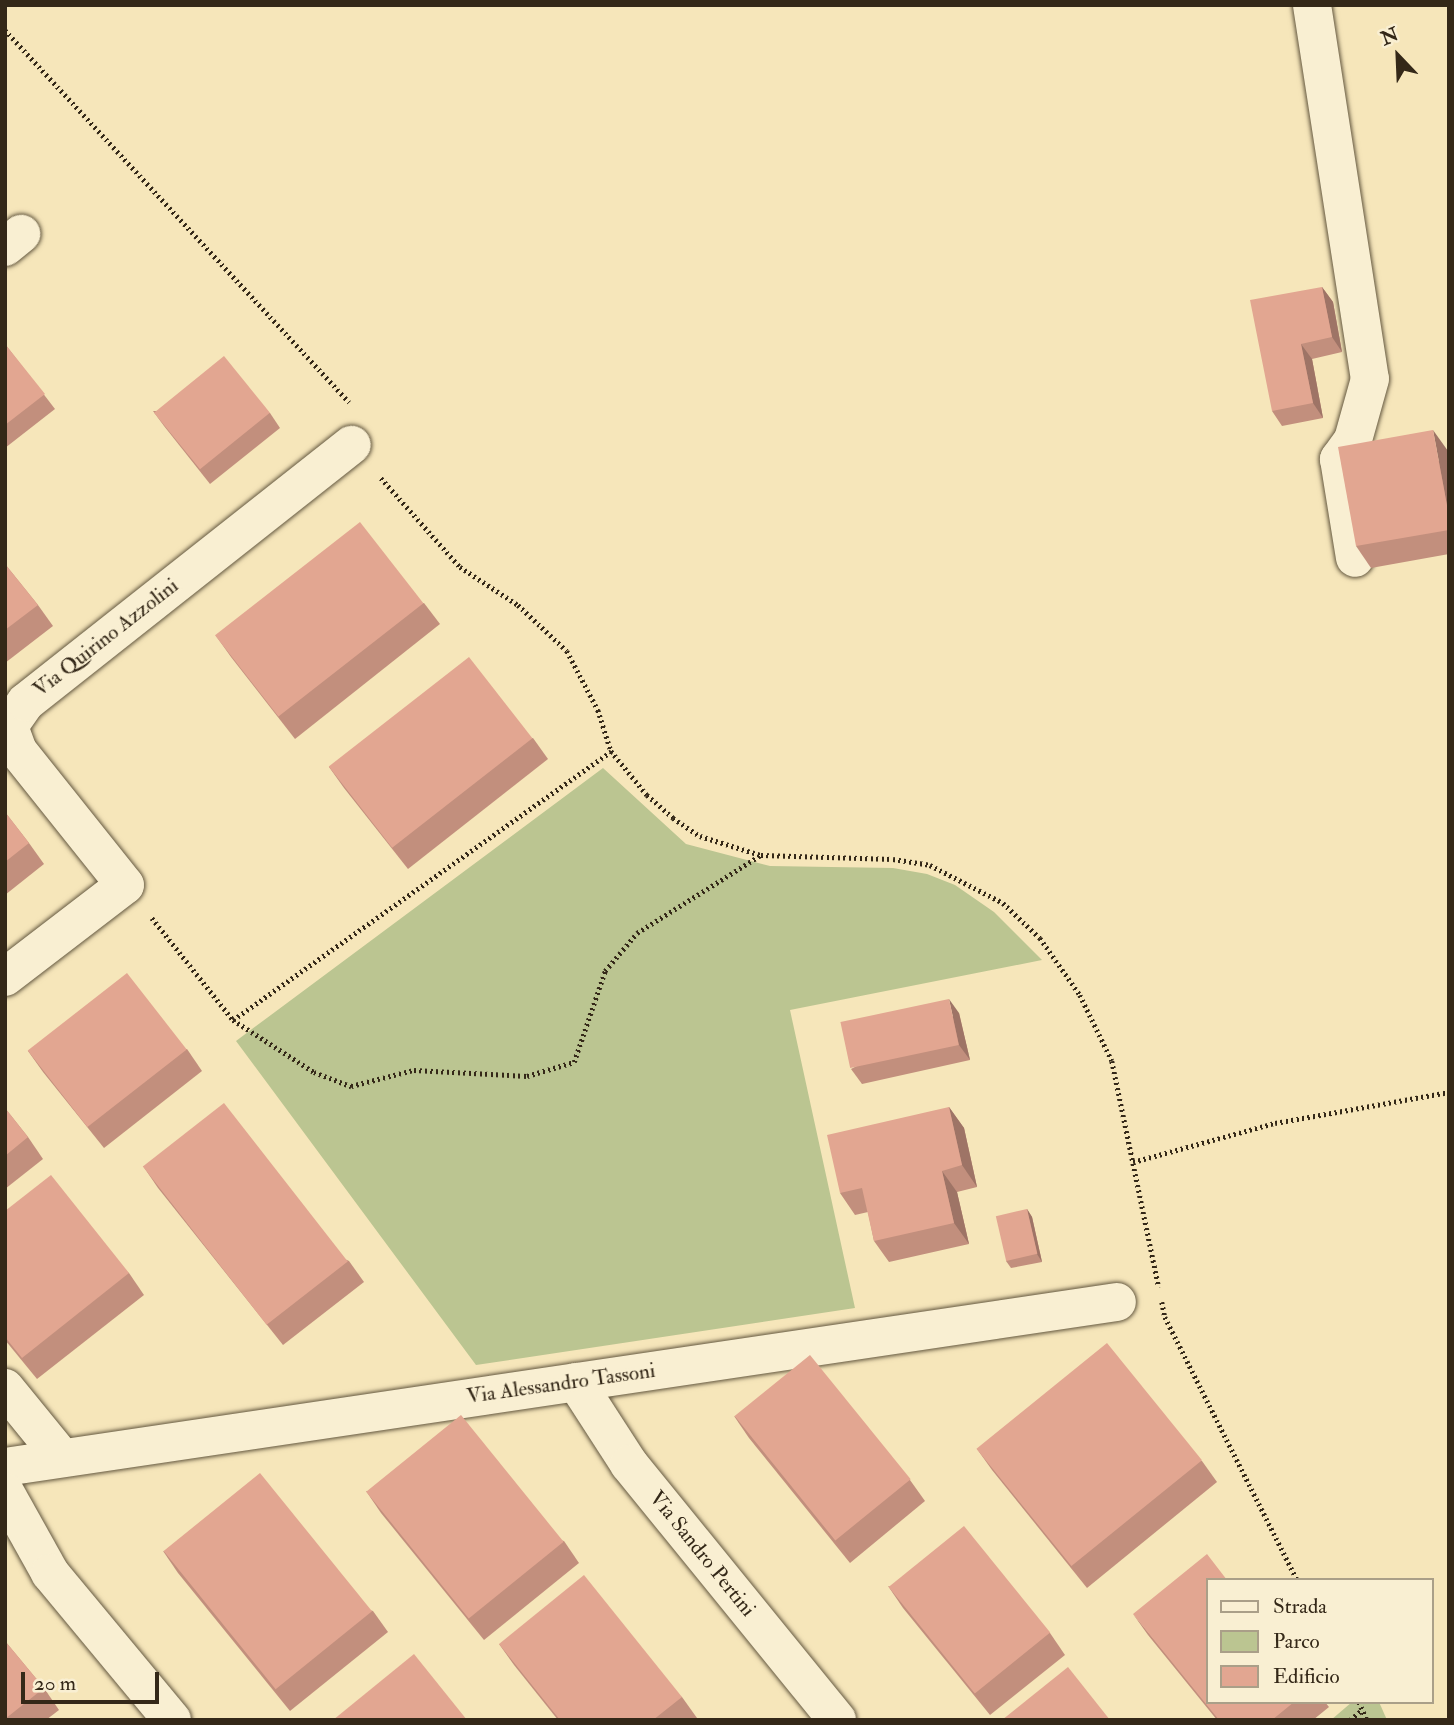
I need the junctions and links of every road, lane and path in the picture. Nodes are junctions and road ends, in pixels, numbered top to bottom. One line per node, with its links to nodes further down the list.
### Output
1 (1312, 5): 4 (street)
2 (5, 30): 3 (path)
3 (352, 445): 5 (path); 7 (street, Via Quirino Azzolini)
4 (1355, 558)
5 (611, 751): 6 (path); 9 (path)
6 (761, 855): 9 (path); 11 (path)
7 (125, 885): 8 (street); 9 (path)
8 (5, 977)
9 (233, 1020)
10 (1449, 1092): 11 (path)
11 (1133, 1162): 18 (path)
12 (1117, 1302): 13 (street, Via Alessandro Tassoni)
13 (576, 1382): 15 (street, Via Alessandro Tassoni); 22 (street, Via Sandro Pertini)
14 (5, 1388): 15 (street)
15 (62, 1458): 16 (street, Via Alessandro Tassoni)
16 (5, 1467)
17 (5, 1492): 21 (street)
18 (1296, 1578)
19 (1360, 1704): 20 (path)
20 (1362, 1710): 23 (path); 24 (path)
21 (172, 1720)
22 (837, 1720)
23 (1350, 1720)
24 (1367, 1720)

